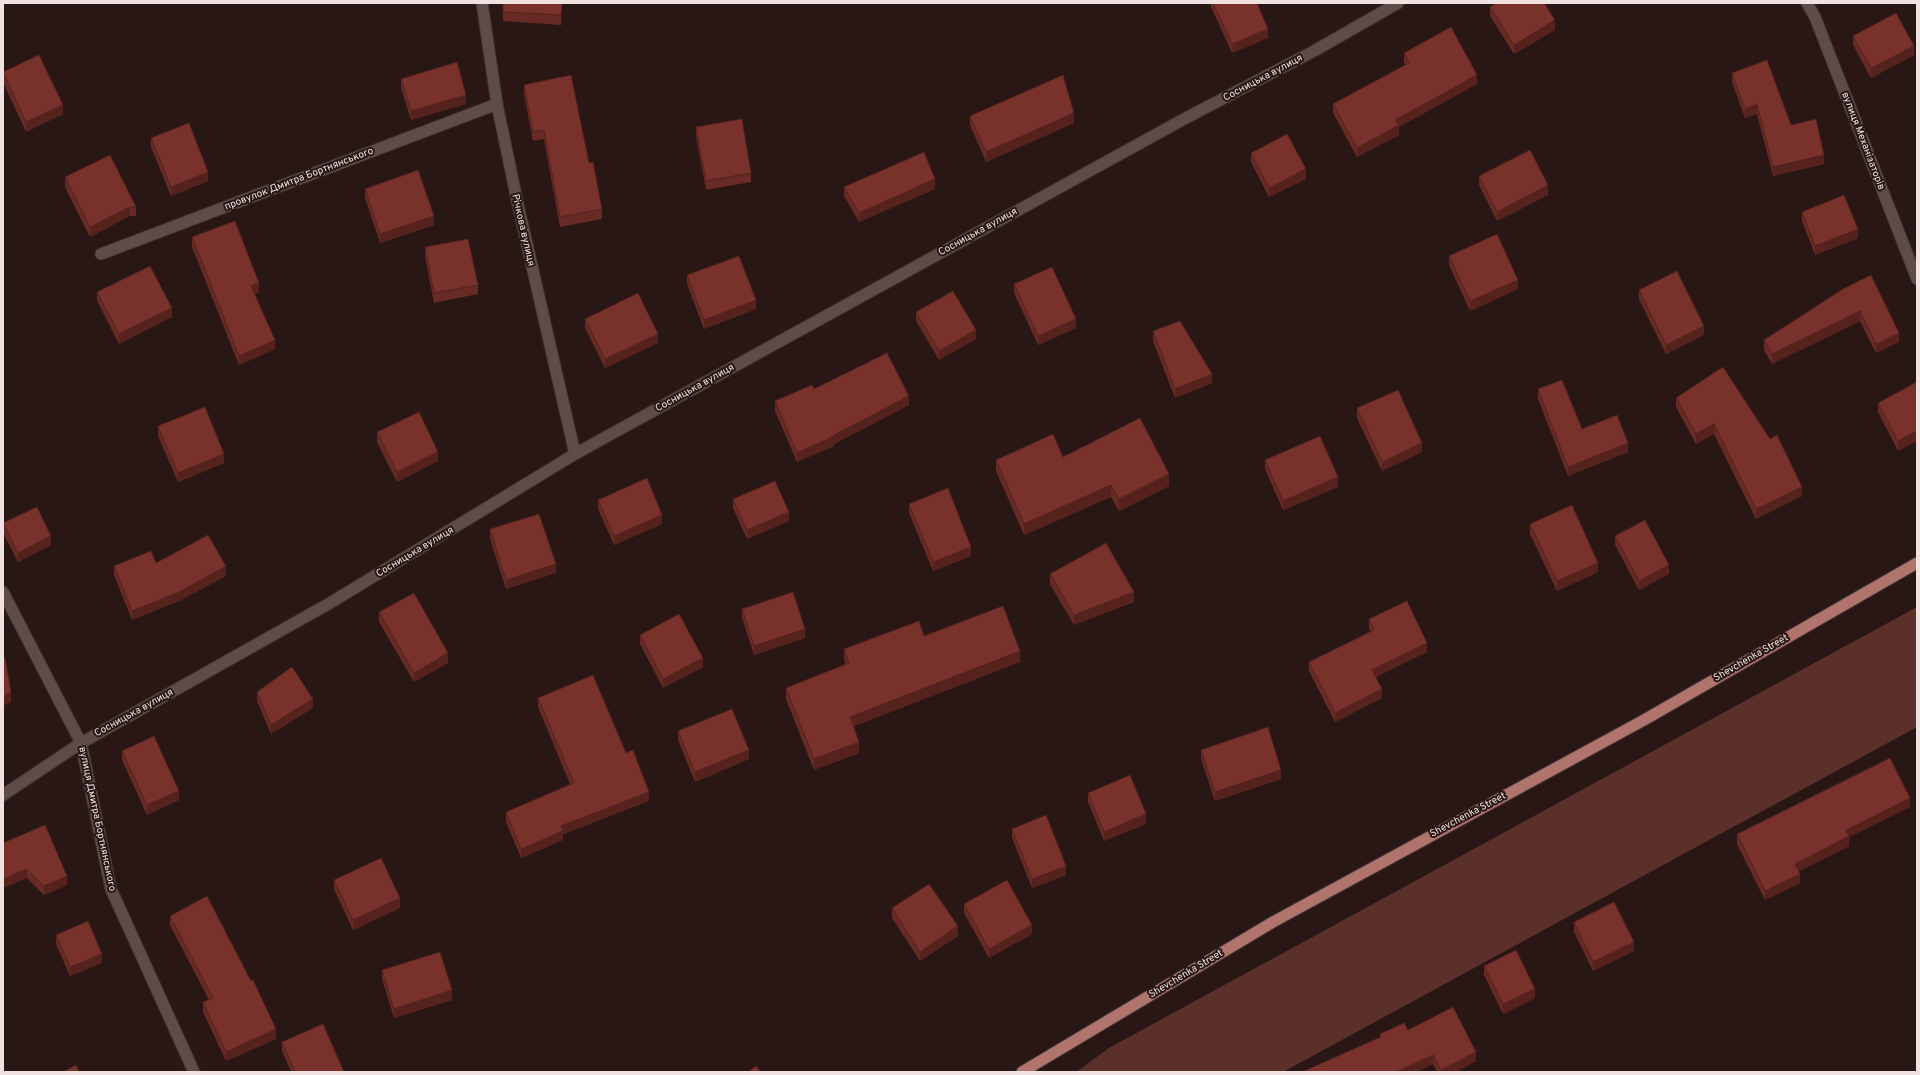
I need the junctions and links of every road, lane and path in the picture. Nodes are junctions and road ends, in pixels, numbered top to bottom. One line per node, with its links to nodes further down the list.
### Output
1 (482, 3): 4 (street, Річкова вулиця)
2 (1398, 3): 7 (street, Сосницька вулиця)
3 (1807, 3): 6 (street, вулиця Механізаторів)
4 (496, 104): 5 (street, провулок Дмитра Бортнянського); 7 (street, Річкова вулиця)
5 (101, 254)
6 (1917, 279)
7 (575, 454): 10 (street, Сосницька вулиця)
8 (1917, 562): 13 (main road, Shevchenka Street)
9 (3, 592): 10 (street, вулиця Дмитра Бортнянського)
10 (81, 743): 11 (street, Сосницька вулиця); 12 (street, вулиця Дмитра Бортнянського)
11 (3, 795)
12 (194, 1072)
13 (1022, 1072)

